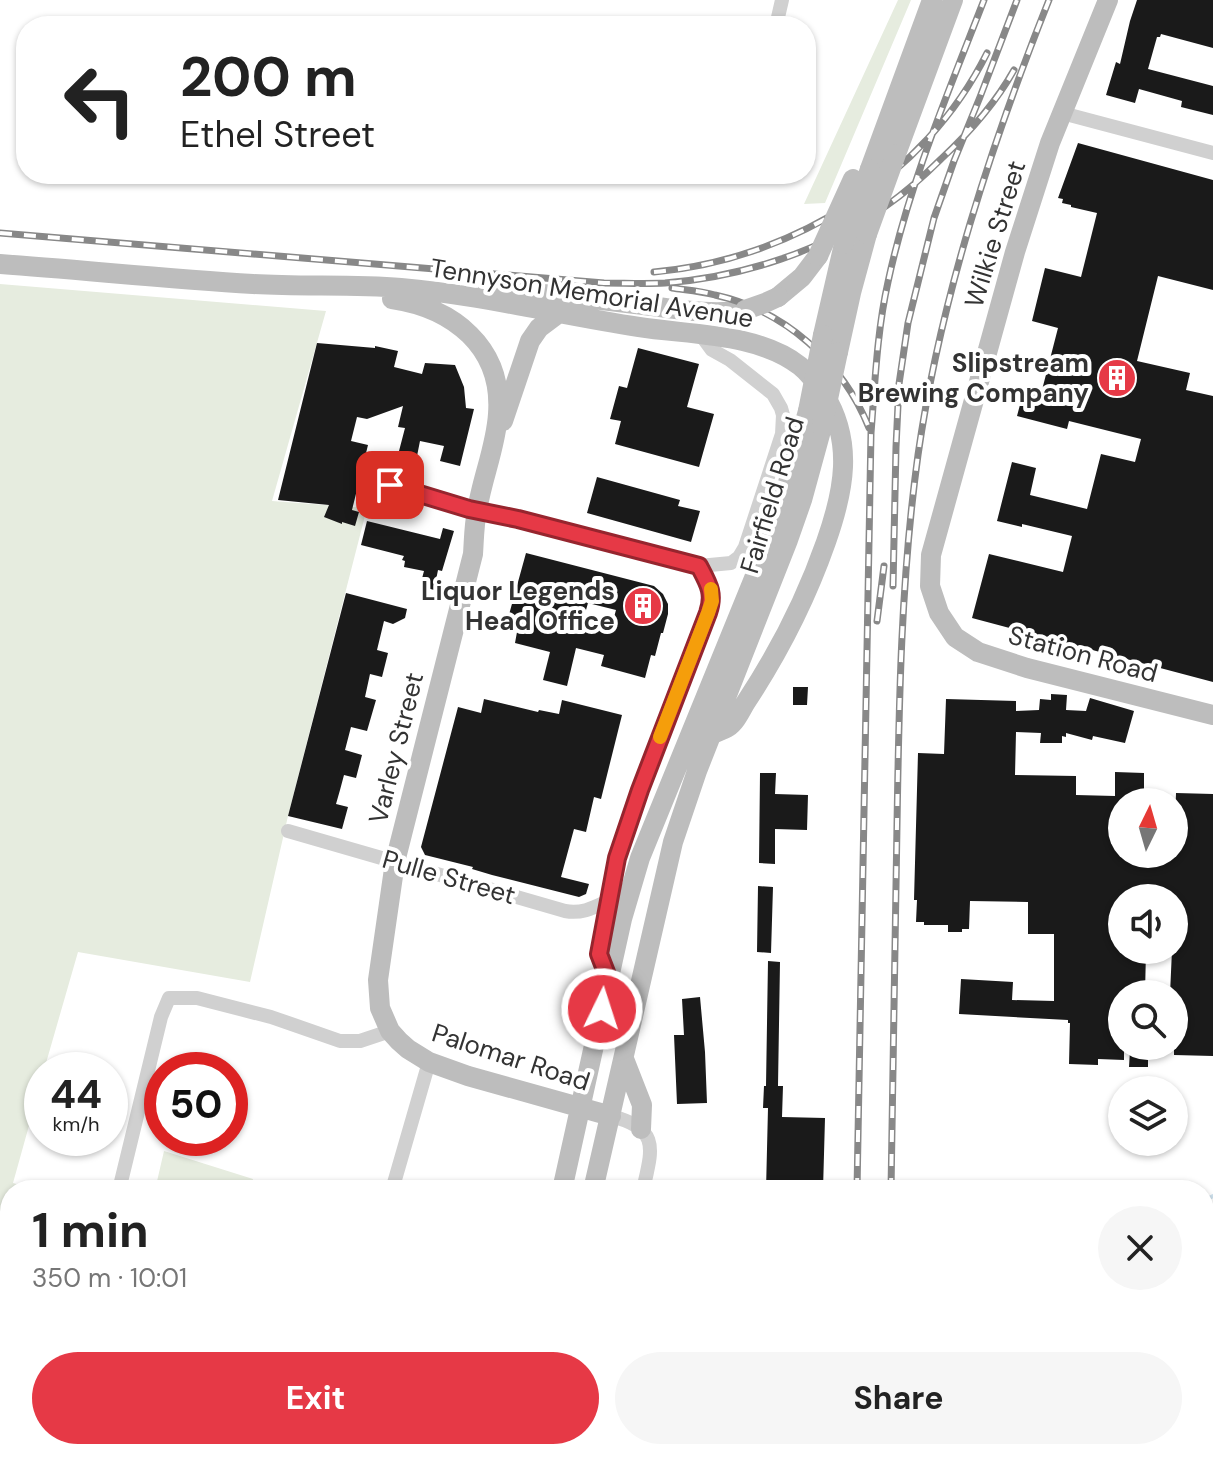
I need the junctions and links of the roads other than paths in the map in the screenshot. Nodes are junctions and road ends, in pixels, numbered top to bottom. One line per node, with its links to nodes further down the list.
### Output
1 (932, 0): 6 (main road)
2 (953, 0): 18 (main road, Fairfield Road, bridge)
3 (1108, 0): 4 (main road, Wilkie Street)
4 (1062, 113): 5 (street); 16 (main road, Wilkie Street)
5 (1213, 153)
6 (861, 174): 9 (main road, bridge); 22 (main road, Fairfield Road, bridge)
7 (0, 264): 8 (main road, Tennyson Memorial Avenue)
8 (297, 286): 9 (main road, Tennyson Memorial Avenue); 12 (main road, Varley Street)
9 (401, 288): 10 (main road, Tennyson Memorial Avenue)
10 (559, 313): 11 (main road, Tennyson Memorial Avenue); 12 (main road)
11 (701, 335): 15 (street, Fairfield Road); 18 (main road, Tennyson Memorial Avenue)
12 (492, 452): 14 (main road, Varley Street)
13 (390, 485): 14 (street)
14 (477, 511): 15 (street); 20 (main road, Varley Street)
15 (699, 566): 21 (street, Fairfield Road)
16 (947, 627): 17 (main road, Station Road)
17 (1213, 715)
18 (711, 735): 24 (main road, Fairfield Road)
19 (288, 831): 20 (street, Pulle Street)
20 (395, 862): 21 (street, Pulle Street); 23 (main road, Varley Street)
21 (608, 901): 22 (street, Fairfield Road)
22 (609, 980): 26 (main road, Fairfield Road)
23 (390, 1031): 25 (main road, Palomar Road); 29 (street)
24 (624, 1059): 27 (main road, Fairfield Road); 28 (main road)
25 (429, 1062): 26 (main road, Palomar Road); 30 (street)
26 (581, 1108): 27 (main road, Palomar Road); 31 (main road, Fairfield Road)
27 (611, 1116): 28 (street); 32 (main road, Fairfield Road)
28 (641, 1129): 33 (street)
29 (121, 1180)
30 (395, 1180)
31 (564, 1180)
32 (595, 1180)
33 (645, 1180)

